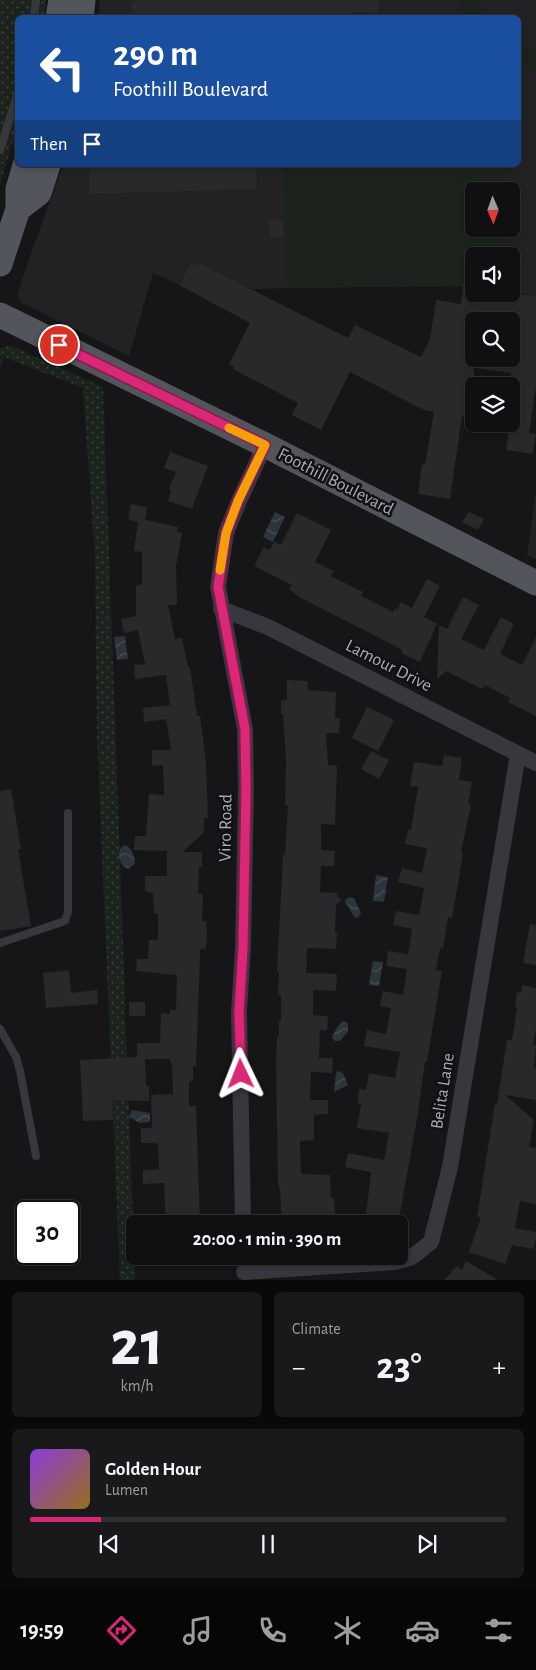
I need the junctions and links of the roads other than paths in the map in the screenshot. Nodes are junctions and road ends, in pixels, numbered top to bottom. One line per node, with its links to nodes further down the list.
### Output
1 (36, 0): 4 (lane)
2 (61, 0): 5 (main road)
3 (84, 0): 6 (main road)
4 (34, 15)
5 (58, 15)
6 (82, 15)
7 (15, 102): 8 (lane)
8 (0, 150)
9 (24, 167): 11 (main road)
10 (47, 167): 11 (main road)
11 (18, 209): 12 (main road)
12 (0, 264)
13 (0, 315): 14 (main road, Foothill Boulevard)
14 (265, 445): 15 (main road, Foothill Boulevard); 16 (street, Viro Road)
15 (536, 583)
16 (221, 609): 17 (street, Lamour Drive); 23 (street, Viro Road)
17 (518, 754): 18 (street, Lamour Drive); 24 (street, Belita Lane)
18 (536, 763)
19 (68, 813): 20 (lane)
20 (0, 943)
21 (0, 1029): 22 (lane)
22 (36, 1156)
23 (243, 1215)
24 (244, 1269)

